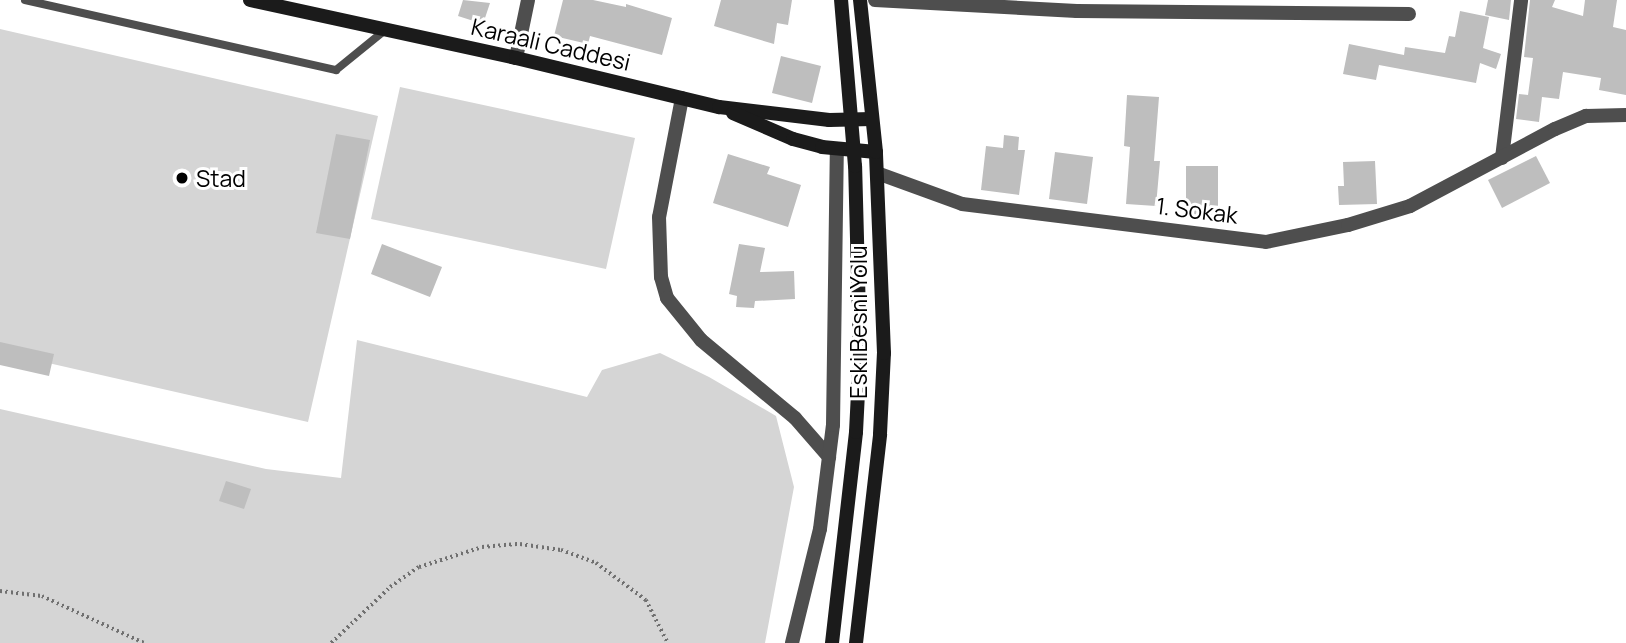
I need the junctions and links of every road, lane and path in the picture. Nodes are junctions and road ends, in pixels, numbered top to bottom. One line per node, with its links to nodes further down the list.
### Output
1 (24, 0): 9 (lane)
2 (250, 0): 9 (main road, Karaali Caddesi)
3 (528, 0): 10 (street)
4 (841, 0): 14 (main road, Eski Besni Yolu)
5 (860, 0): 15 (main road, Eski Besni Yolu)
6 (875, 0): 8 (street)
7 (1521, 0): 19 (street)
8 (1409, 14)
9 (384, 31): 10 (main road, Karaali Caddesi)
10 (516, 58): 11 (main road, Karaali Caddesi)
11 (682, 98): 12 (main road, Karaali Caddesi); 21 (street)
12 (719, 107): 14 (main road); 16 (main road)
13 (1626, 115): 19 (street, 1. Sokak)
14 (850, 119): 15 (main road); 17 (main road, Eski Besni Yolu)
15 (872, 119): 18 (main road, Eski Besni Yolu)
16 (836, 149): 17 (main road); 21 (street)
17 (853, 150): 18 (main road); 27 (main road, Eski Besni Yolu)
18 (876, 152): 20 (main road, Eski Besni Yolu)
19 (1502, 158): 20 (street, 1. Sokak)
20 (877, 173): 28 (main road, Eski Besni Yolu)
21 (829, 457): 26 (street)
22 (0, 591): 23 (path)
23 (144, 643)
24 (331, 643): 25 (path)
25 (668, 643)
26 (792, 643)
27 (832, 643)
28 (856, 643)

